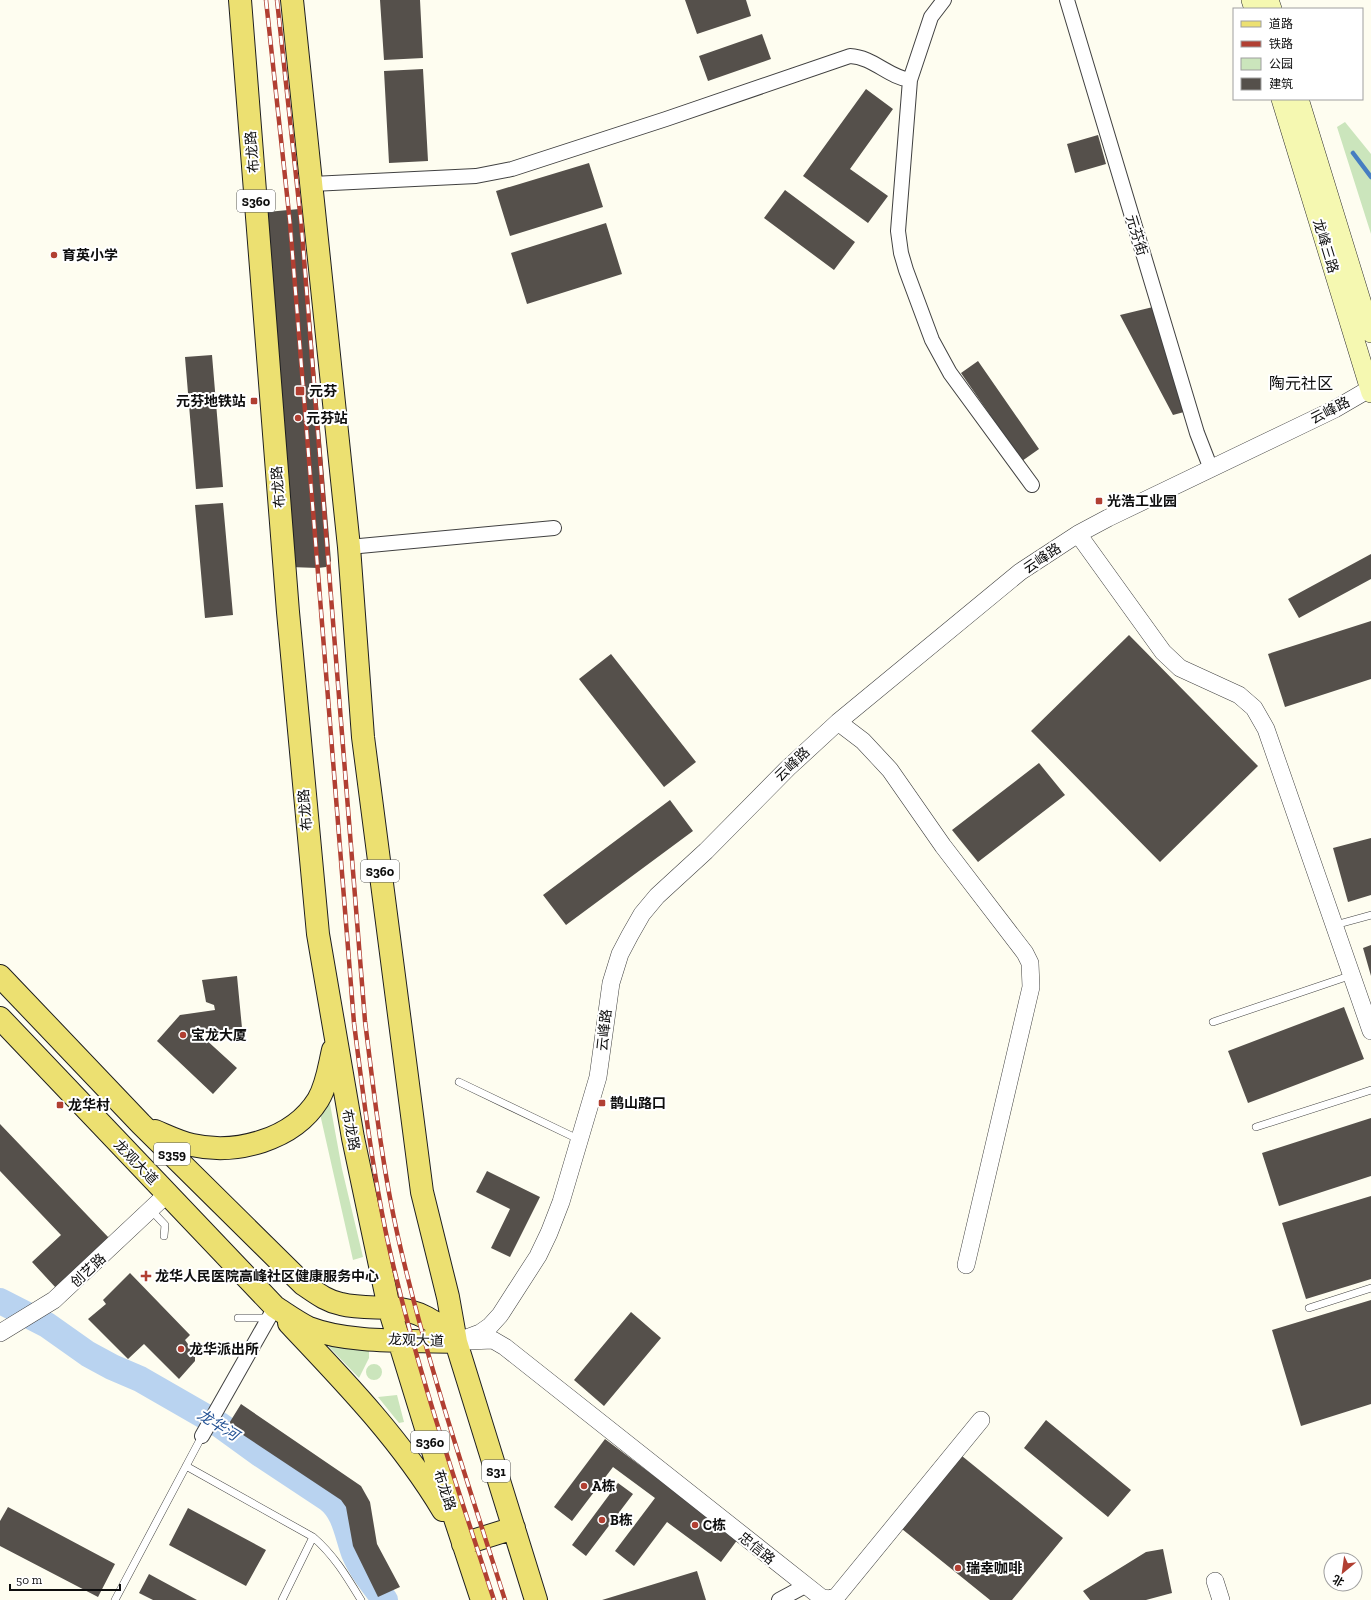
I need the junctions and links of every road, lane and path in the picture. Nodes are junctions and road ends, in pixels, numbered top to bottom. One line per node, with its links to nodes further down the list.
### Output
1 (240, 0): 24 (main road, 布龙路 / S360)
2 (292, 0): 8 (main road, S360)
3 (944, 0): 5 (street)
4 (1067, 0): 11 (street, 元芬街)
5 (910, 80): 8 (street); 12 (street)
6 (1281, 100): 10 (main road, 龙峰三路)
7 (1300, 100): 9 (main road, 龙峰三路)
8 (312, 184): 15 (main road, S360)
9 (1371, 333)
10 (1371, 389): 11 (street, 云峰路)
11 (1211, 469): 14 (street, 云峰路)
12 (1032, 485)
13 (554, 528): 15 (street)
14 (1078, 534): 16 (street, 云峰路); 18 (street)
15 (349, 547): 41 (main road, S360)
16 (838, 722): 29 (street, 云峰路); 33 (street)
17 (1371, 915): 18 (lane)
18 (1335, 926): 19 (street)
19 (1352, 975): 22 (lane); 23 (street)
20 (0, 976): 27 (main road, 龙观大道 / S359)
21 (0, 1018): 30 (main road, 龙观大道 / S359)
22 (1213, 1022)
23 (1370, 1024)
24 (335, 1041): 27 (main road); 35 (main road, 布龙路 / S360)
25 (459, 1082): 29 (lane)
26 (1371, 1090): 28 (lane)
27 (141, 1124): 35 (main road, 龙观大道 / S359)
28 (1256, 1127)
29 (580, 1140): 41 (street, 云峰路)
30 (167, 1194): 31 (street, 创艺路); 37 (main road, 龙观大道 / S359)
31 (151, 1210): 32 (lane); 39 (street, 创艺路)
32 (164, 1236)
33 (966, 1265)
34 (1371, 1288): 36 (lane)
35 (389, 1308): 40 (main road, 布龙路 / S360); 41 (main road, 龙观大道 / S359)
36 (1309, 1308)
37 (271, 1314): 38 (lane); 40 (main road, 龙观大道 / S359); 43 (street); 47 (main road)
38 (238, 1318)
39 (5, 1331)
40 (399, 1340): 41 (main road, 龙观大道 / S359); 47 (main road, 布龙路 / S360)
41 (456, 1342): 45 (main road, S31); 49 (street, 忠信路)
42 (981, 1420): 49 (street, 忠信路)
43 (202, 1435): 44 (lane)
44 (186, 1466): 46 (lane); 50 (lane)
45 (514, 1528): 47 (main road); 54 (main road, S31)
46 (313, 1537): 51 (lane); 52 (lane)
47 (463, 1544): 53 (main road, 布龙路)
48 (1215, 1581): 56 (street)
49 (805, 1586): 55 (street)
50 (115, 1600)
51 (282, 1600)
52 (362, 1600)
53 (482, 1600)
54 (536, 1600)
55 (779, 1600)
56 (1221, 1600)

